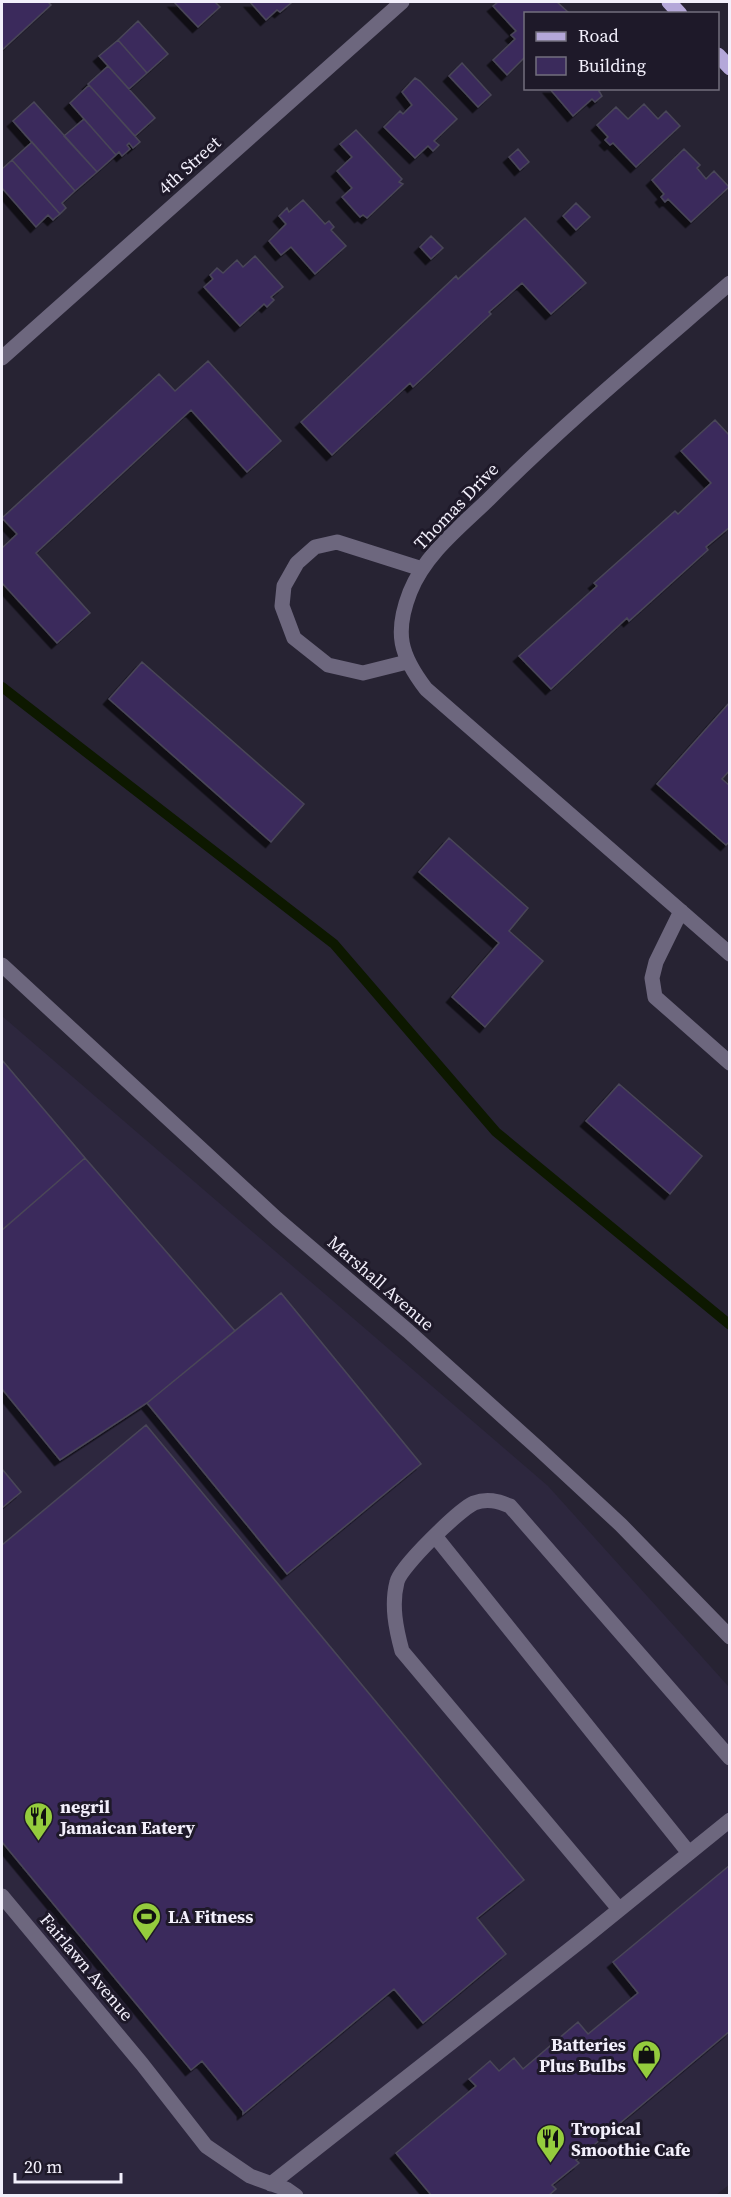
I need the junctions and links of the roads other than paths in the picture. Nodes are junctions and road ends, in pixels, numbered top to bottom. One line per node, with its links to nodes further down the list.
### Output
1 (402, 2): 3 (street, 4th Street)
2 (729, 284): 4 (street, Thomas Drive)
3 (2, 357)
4 (422, 569): 5 (street, Thomas Drive); 5 (street)
5 (407, 662): 6 (street, Thomas Drive)
6 (681, 911): 7 (street, Thomas Drive); 9 (street)
7 (729, 954)
8 (2, 965): 11 (street, Marshall Avenue)
9 (729, 1063)
10 (435, 1536): 12 (street); 14 (street); 16 (street)
11 (729, 1637)
12 (729, 1758)
13 (729, 1820): 14 (street)
14 (689, 1853): 16 (street)
15 (2, 1896): 17 (street, Fairlawn Avenue)
16 (620, 1909): 17 (street)
17 (271, 2184): 18 (street, Fairlawn Avenue)
18 (296, 2196)

